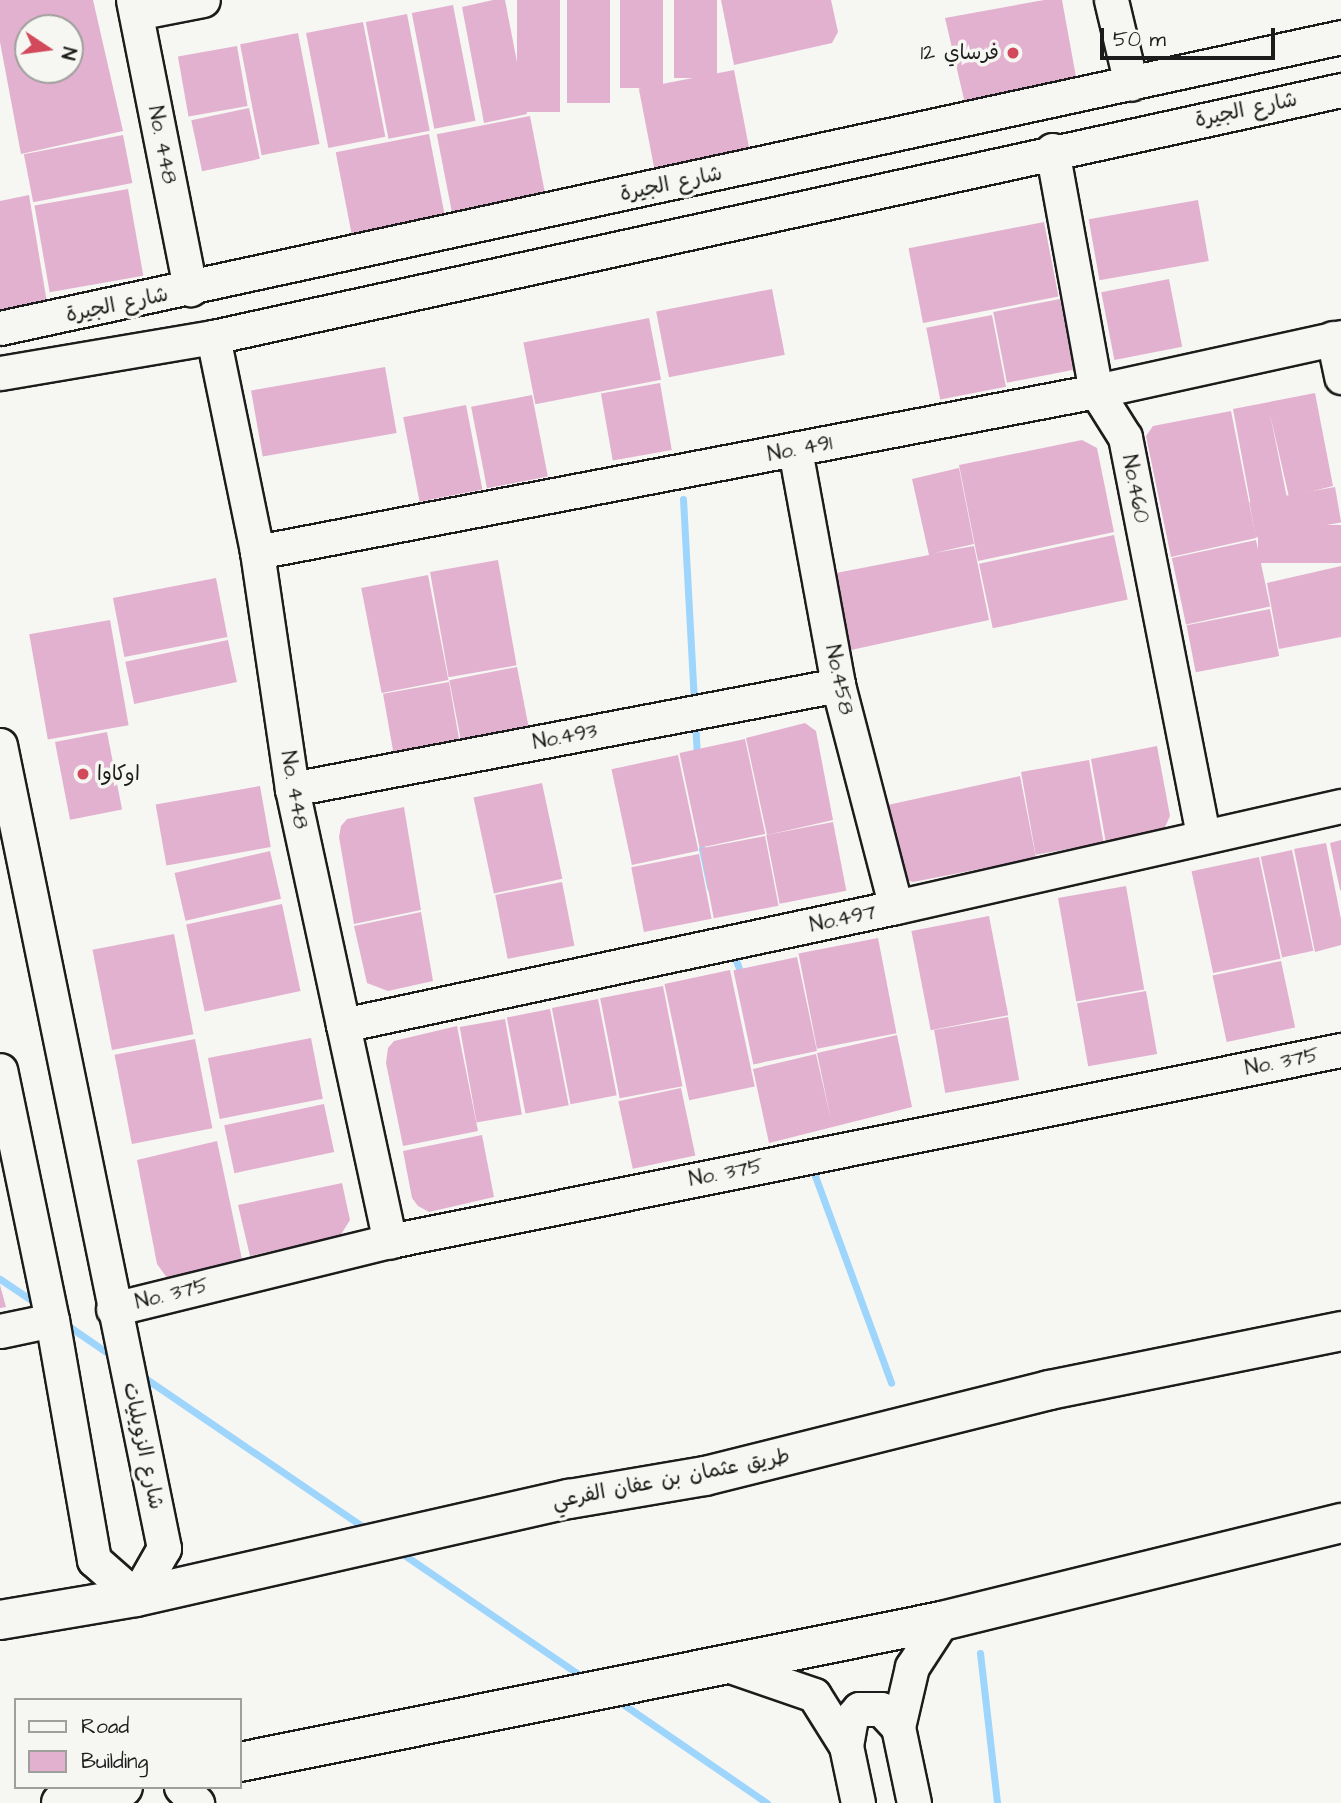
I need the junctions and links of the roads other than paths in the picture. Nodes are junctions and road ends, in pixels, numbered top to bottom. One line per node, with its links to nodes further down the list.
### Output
1 (203, 0): 3 (street)
2 (1111, 0): 5 (street)
3 (134, 7): 8 (street, No. 448)
4 (1341, 37): 5 (street, شارع الجيرة)
5 (1131, 84): 8 (street, شارع الجيرة)
6 (1341, 90): 7 (street, شارع الجيرة)
7 (1052, 150): 10 (street, شارع الجيرة); 14 (street, No.460)
8 (190, 289): 9 (street, شارع الجيرة)
9 (0, 328)
10 (213, 337): 12 (street, شارع الجيرة); 16 (street, No. 448)
11 (1337, 337): 13 (street); 14 (street, No. 491)
12 (0, 373)
13 (1341, 377)
14 (1096, 391): 15 (street, No. 491); 21 (street, No.460)
15 (795, 450): 16 (street, No. 491); 17 (street, No.458)
16 (257, 552): 19 (street, No. 448)
17 (838, 685): 19 (street, No.493); 22 (street, No.458)
18 (0, 745): 27 (street, شارع الزويليات)
19 (292, 789): 23 (street, No. 448)
20 (1341, 806): 21 (street, No.497)
21 (1203, 834): 22 (street, No.497)
22 (896, 907): 23 (street, No.497)
23 (342, 1025): 26 (street, No. 448)
24 (1341, 1050): 26 (street, No. 375)
25 (0, 1070): 28 (street)
26 (390, 1241): 27 (street, No. 375)
27 (113, 1309): 32 (street, شارع الزويليات)
28 (52, 1320): 29 (street); 32 (street)
29 (0, 1331)
30 (1341, 1331): 32 (main road, طريق عثمان بن عفان الفرعي)
31 (1341, 1522): 34 (main road)
32 (136, 1597): 33 (main road, طريق عثمان بن عفان الفرعي)
33 (0, 1620)
34 (942, 1621): 35 (main road); 36 (street)
35 (727, 1664): 37 (street); 38 (main road)
36 (898, 1727): 37 (street); 44 (street)
37 (846, 1745): 43 (street)
38 (242, 1762)
39 (115, 1789): 41 (main road)
40 (183, 1789): 42 (street)
41 (61, 1803)
42 (197, 1803)
43 (858, 1803)
44 (914, 1803)

